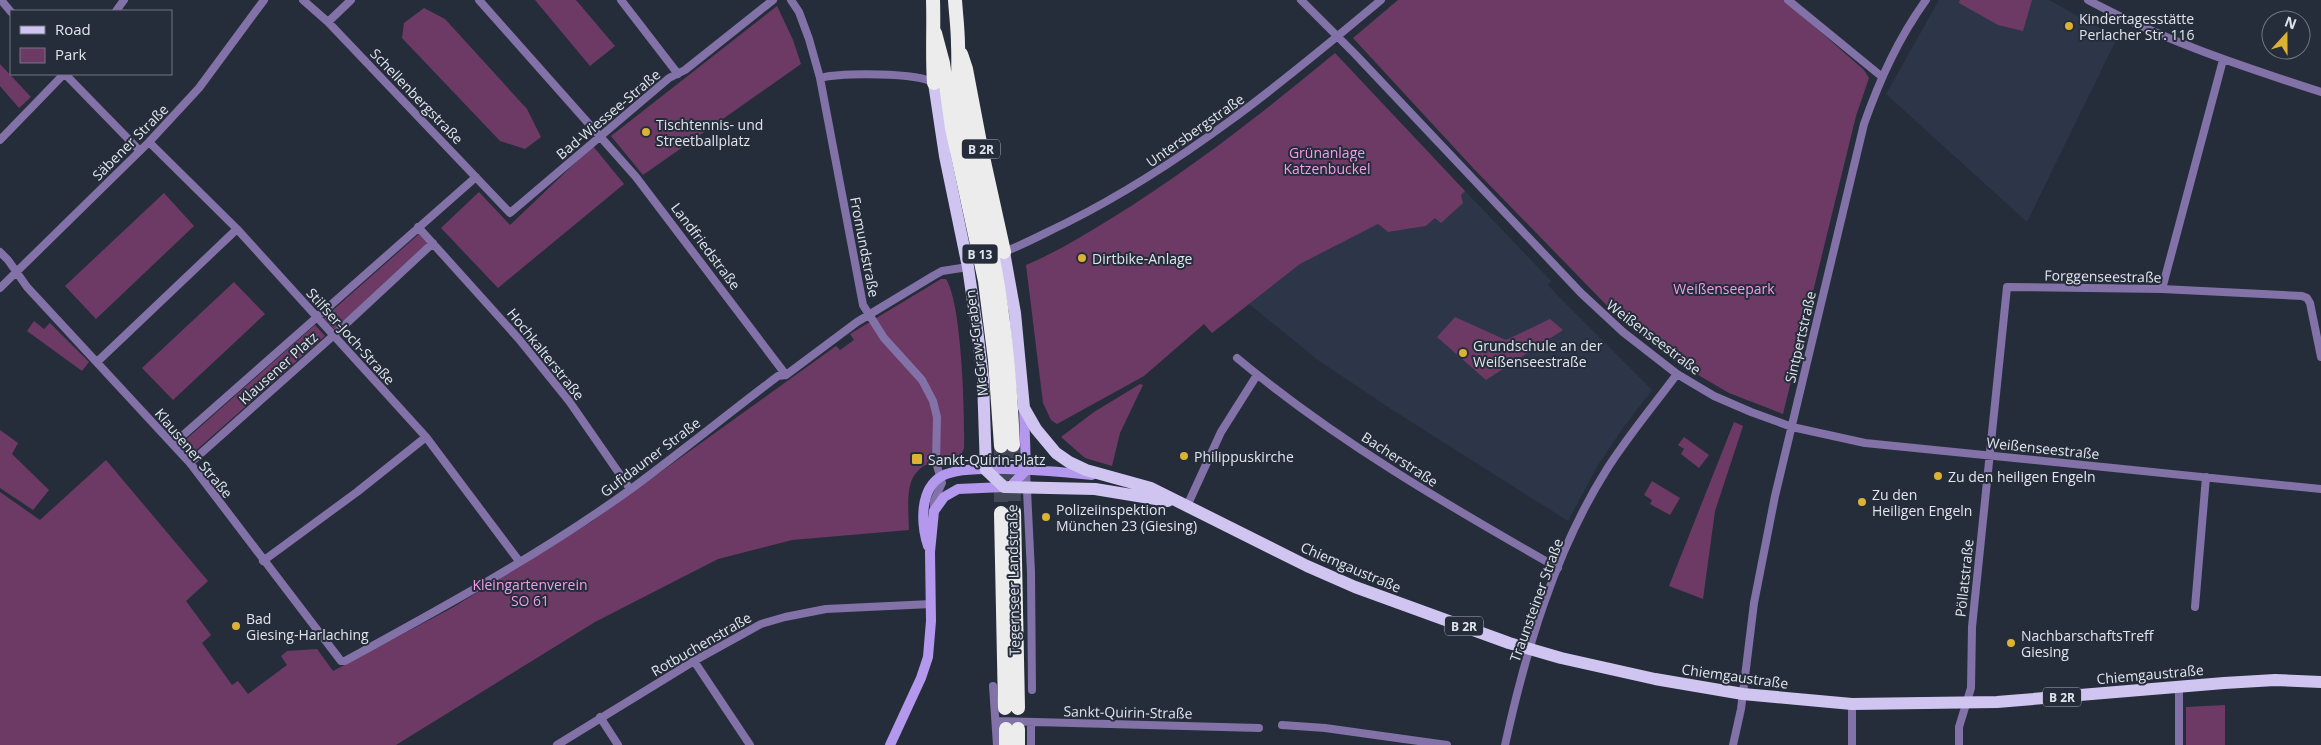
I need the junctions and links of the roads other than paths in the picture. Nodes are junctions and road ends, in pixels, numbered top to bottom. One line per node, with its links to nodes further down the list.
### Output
1 (1, 0): 16 (street)
2 (264, 0): 31 (street, Säbener Straße)
3 (303, 0): 17 (street, Schellenbergstraße)
4 (351, 0): 17 (street)
5 (479, 0): 29 (street, Landfriedstraße)
6 (621, 0): 22 (street)
7 (773, 0): 22 (street, Bad-Wiessee-Straße)
8 (791, 0): 26 (street, Fromundstraße)
9 (932, 0): 18 (highway, B 2R)
10 (955, 0): 20 (highway, B 2R)
11 (1301, 0): 19 (street, Weißenseestraße)
12 (1382, 0): 19 (street, Untersbergstraße)
13 (1788, 0): 25 (street)
14 (1926, 0): 25 (street, Sintpertstraße)
15 (2088, 0): 21 (street)
16 (10, 11)
17 (328, 22): 33 (street, Schellenbergstraße)
18 (935, 33): 20 (highway, McGraw-Graben / B 13); 27 (highway, B 2R)
19 (1337, 37): 39 (street, Untersbergstraße); 50 (street, Weißenseestraße)
20 (958, 46): 39 (highway, B 2R)
21 (2223, 60): 28 (street); 43 (street)
22 (678, 74): 29 (street, Bad-Wiessee-Straße)
23 (63, 75): 30 (street)
24 (65, 75): 32 (street)
25 (1881, 76): 54 (street, Sintpertstraße)
26 (820, 78): 27 (street); 44 (street, Fromundstraße)
27 (934, 83): 40 (main road, B 2R)
28 (2321, 92)
29 (600, 137): 34 (street, Bad-Wiessee-Straße); 51 (street, Landfriedstraße)
30 (0, 140)
31 (149, 142): 32 (street, Säbener Straße); 36 (street, Stilfser-Joch-Straße)
32 (140, 151): 41 (street, Säbener Straße)
33 (476, 177): 34 (street, Schellenbergstraße); 35 (street, Klausener Platz)
34 (510, 213)
35 (418, 227): 37 (street); 45 (street, Klausener Platz)
36 (237, 229): 45 (street, Stilfser-Joch-Straße); 49 (street)
37 (432, 243): 46 (street, Klausener Platz); 67 (street, Hochkalterstraße)
38 (0, 252): 41 (street, Klausener Straße)
39 (1004, 252): 53 (main road, B 2R)
40 (968, 267): 44 (street, Gufidauner Straße); 59 (main road, B 2R)
41 (16, 271): 42 (street, Säbener Straße); 49 (street, Klausener Straße)
42 (0, 288)
43 (2162, 289): 47 (street, Forggenseestraße); 57 (street, Forggenseestraße)
44 (868, 315): 51 (street, Gufidauner Straße); 61 (street, Fromundstraße)
45 (316, 316): 46 (street, Stilfser-Joch-Straße); 56 (street, Klausener Platz)
46 (334, 335): 55 (street, Stilfser-Joch-Straße); 58 (street, Klausener Platz)
47 (2321, 357)
48 (1237, 358): 52 (street, Bacherstraße)
49 (97, 362): 56 (street, Klausener Straße)
50 (1677, 374): 54 (street, Weißenseestraße); 74 (street, Traunsteiner Straße)
51 (786, 375): 67 (street, Gufidauner Straße)
52 (1257, 375): 68 (street); 74 (street, Bacherstraße)
53 (1024, 408): 60 (main road); 62 (main road, B 2R)
54 (1792, 428): 57 (street, Weißenseestraße); 84 (street, Sintpertstraße)
55 (426, 437): 72 (street); 73 (street, Stilfser-Joch-Straße)
56 (173, 444): 58 (street, Klausener Straße)
57 (1990, 456): 63 (street, Weißenseestraße); 85 (street, Pöllatstraße)
58 (190, 463): 72 (street, Klausener Straße)
59 (986, 470): 60 (main road); 61 (main road); 64 (main road)
60 (1026, 470): 62 (main road, Chiemgaustraße); 64 (main road); 65 (street, Tegernseer Landstraße)
61 (941, 476): 69 (street, Fromundstraße); 71 (main road)
62 (1105, 476): 68 (main road, Chiemgaustraße / B 2R)
63 (2206, 477): 66 (street, Weißenseestraße); 76 (street)
64 (1007, 487): 65 (main road, Chiemgaustraße / B 2R); 69 (main road)
65 (1027, 487): 68 (main road, Chiemgaustraße / B 2R); 83 (street, Tegernseer Landstraße)
66 (2321, 488)
67 (630, 489): 73 (street, Gufidauner Straße)
68 (1183, 504): 77 (main road, Chiemgaustraße / B 2R)
69 (934, 511): 71 (main road)
70 (1007, 513): 87 (highway)
71 (930, 552): 75 (main road)
72 (263, 561): 78 (street, Klausener Straße)
73 (519, 561): 78 (street, Gufidauner Straße)
74 (1558, 568): 77 (street, Traunsteiner Straße)
75 (931, 604): 79 (street, Rotbuchenstraße); 96 (main road)
76 (2195, 606)
77 (1530, 649): 84 (main road, Chiemgaustraße / B 2R); 102 (street, Traunsteiner Straße)
78 (341, 661)
79 (694, 661): 88 (street, Rotbuchenstraße); 95 (street)
80 (2321, 682): 82 (main road, Chiemgaustraße / B 2R)
81 (993, 686): 91 (street)
82 (2179, 686): 85 (main road, Chiemgaustraße / B 2R); 106 (street)
83 (1032, 690)
84 (1743, 694): 86 (main road, Chiemgaustraße / B 2R); 103 (street, Sintpertstraße)
85 (1967, 702): 86 (main road, Chiemgaustraße / B 2R); 105 (street, Pöllatstraße)
86 (1852, 704): 104 (street)
87 (1011, 708)
88 (600, 717): 93 (street, Rotbuchenstraße); 94 (street)
89 (1031, 722): 91 (street, Sankt-Quirin-Straße); 92 (street, Sankt-Quirin-Straße); 100 (street)
90 (1282, 725): 101 (street)
91 (1007, 727): 97 (street); 98 (highway); 99 (highway)
92 (1259, 728)
93 (557, 745)
94 (618, 745)
95 (750, 745)
96 (890, 745)
97 (997, 745)
98 (1006, 745)
99 (1018, 745)
100 (1031, 745)
101 (1447, 745)
102 (1505, 745)
103 (1733, 745)
104 (1852, 745)
105 (1959, 745)
106 (2179, 745)

